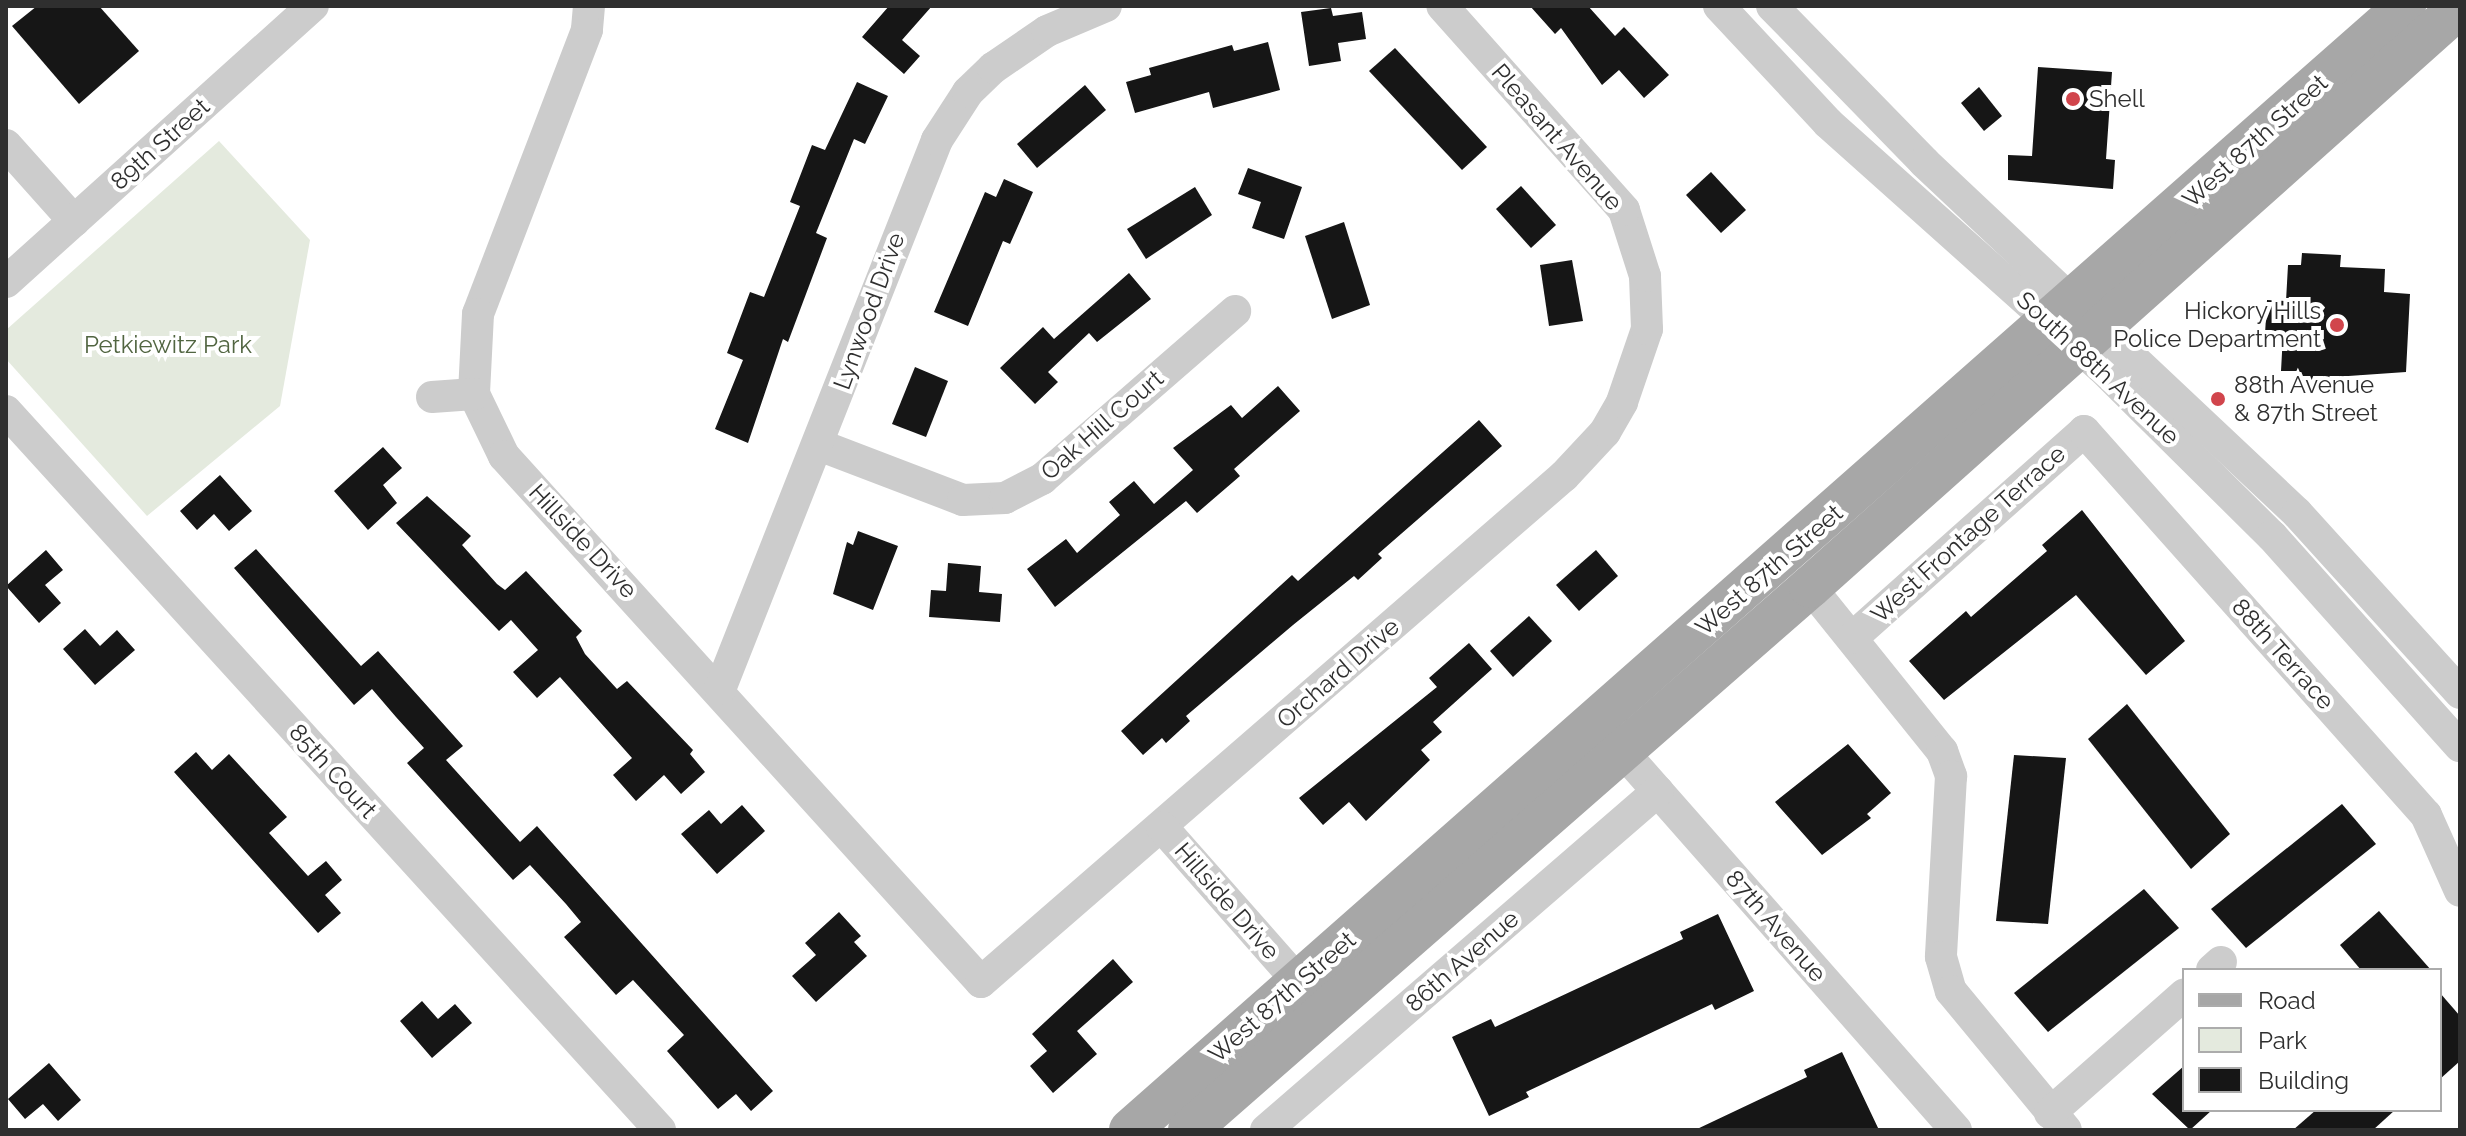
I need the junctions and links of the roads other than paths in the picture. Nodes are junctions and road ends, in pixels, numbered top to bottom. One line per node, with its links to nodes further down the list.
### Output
1 (313, 6): 10 (street, 89th Street)
2 (589, 6): 15 (street, Hillside Drive)
3 (1106, 6): 19 (street, Lynwood Drive)
4 (1442, 6): 14 (street, Pleasant Avenue)
5 (1719, 6): 13 (street, South 88th Avenue)
6 (1772, 6): 13 (street, South 88th Avenue)
7 (2405, 6): 13 (main road, West 87th Street)
8 (2460, 7): 13 (main road, West 87th Street)
9 (6, 145): 10 (street)
10 (74, 221): 11 (street, 89th Street)
11 (6, 282)
12 (1235, 311): 19 (street, Oak Hill Court)
13 (2076, 326): 20 (main road, West 87th Street); 23 (street, South 88th Avenue); 24 (main road, West 87th Street); 25 (street, South 88th Avenue)
14 (1647, 329): 27 (street, Orchard Drive)
15 (474, 394): 16 (street); 22 (street, Hillside Drive)
16 (432, 397)
17 (6, 411): 33 (street, 85th Court)
18 (2084, 431): 21 (street, West Frontage Terrace); 28 (street, 88th Terrace)
19 (819, 445): 22 (street, Lynwood Drive)
20 (1810, 587): 21 (street); 24 (main road, West 87th Street)
21 (1852, 638): 32 (street)
22 (720, 689): 29 (street, Hillside Drive)
23 (2460, 693)
24 (1609, 736): 26 (street, 87th Avenue); 30 (main road, West 87th Street)
25 (2460, 746)
26 (1658, 791): 36 (street, 86th Avenue); 37 (street, 87th Avenue)
27 (1162, 827): 29 (street, Orchard Drive); 30 (street, Hillside Drive)
28 (2460, 891)
29 (981, 982)
30 (1311, 997): 34 (main road, West 87th Street); 35 (main road, West 87th Street)
31 (2182, 997): 32 (street)
32 (2058, 1121)
33 (660, 1130)
34 (1130, 1130)
35 (1189, 1130)
36 (1266, 1130)
37 (1956, 1130)

